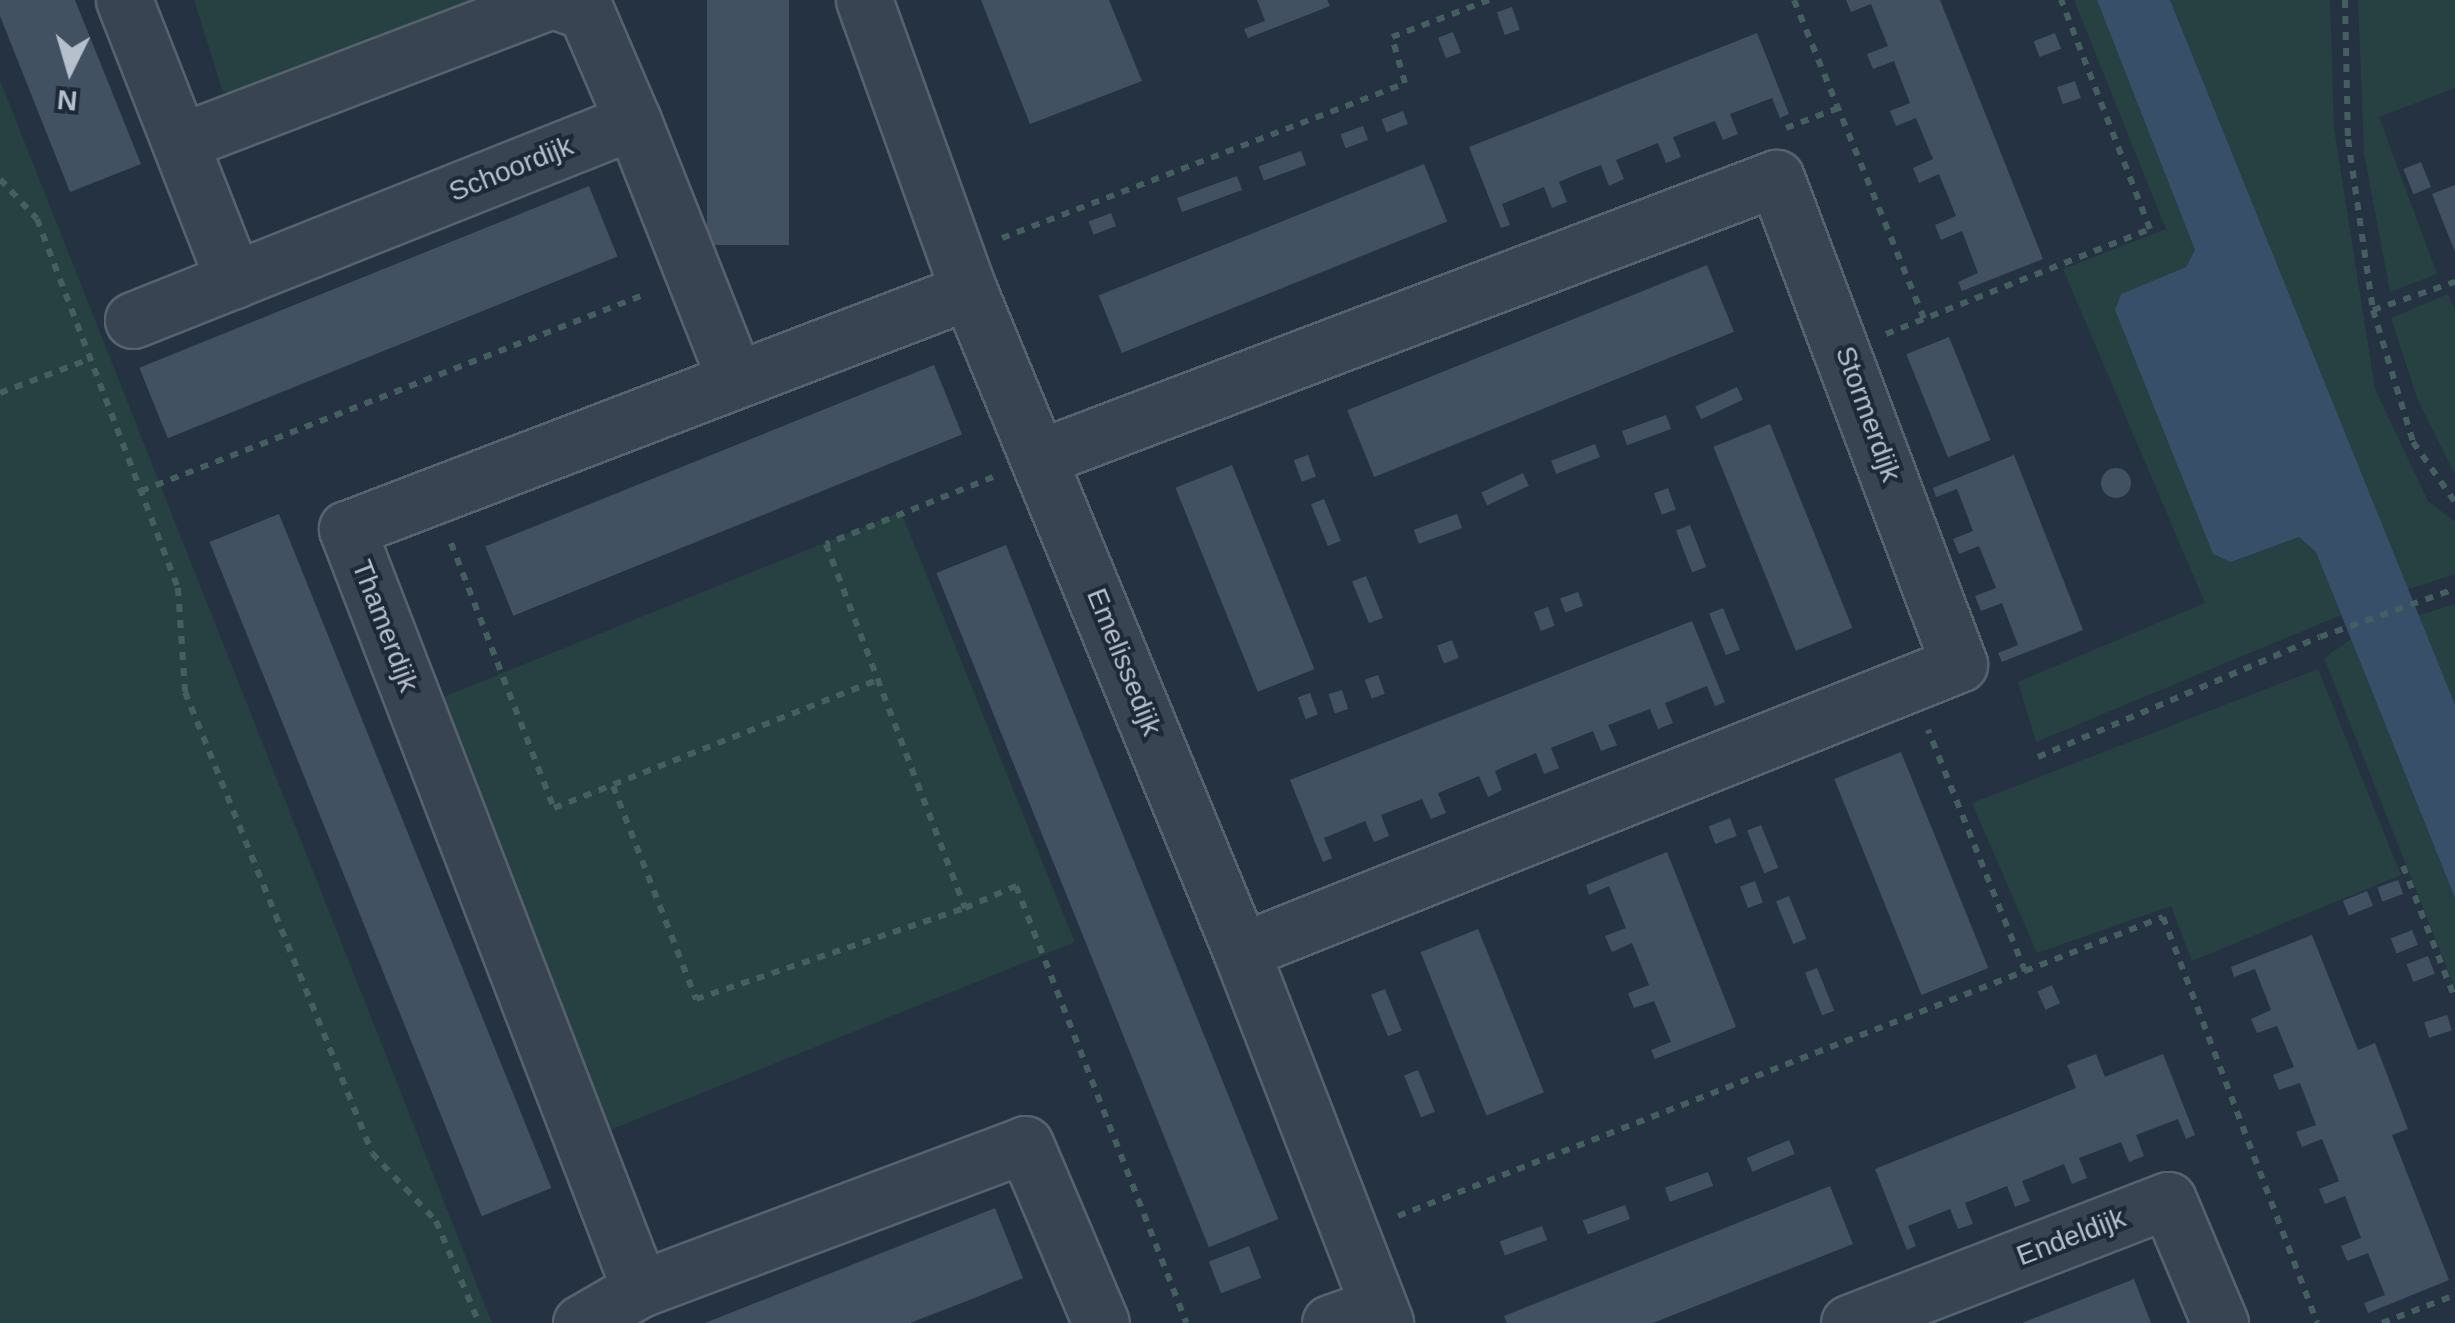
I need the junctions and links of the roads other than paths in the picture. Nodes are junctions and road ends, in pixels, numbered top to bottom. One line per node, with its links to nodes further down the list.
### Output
1 (124, 0): 5 (street)
2 (552, 0): 4 (street); 5 (street)
3 (864, 0): 6 (street, Emelissedijk)
4 (633, 120): 7 (street, Schoordijk); 9 (street)
5 (180, 142): 7 (street)
6 (963, 273): 9 (street, Thamerdijk); 10 (street, Emelissedijk)
7 (234, 280): 8 (street, Schoordijk)
8 (133, 320)
9 (735, 379): 12 (street, Thamerdijk)
10 (1041, 458): 11 (street, Emelissedijk); 11 (street, Stormerdijk)
11 (1242, 951): 13 (street, Emelissedijk)
12 (640, 1290): 14 (street); 15 (street)
13 (1364, 1317)
14 (581, 1323)
15 (1101, 1323)
16 (1850, 1323): 17 (street, Endeldijk)
17 (2220, 1323)

